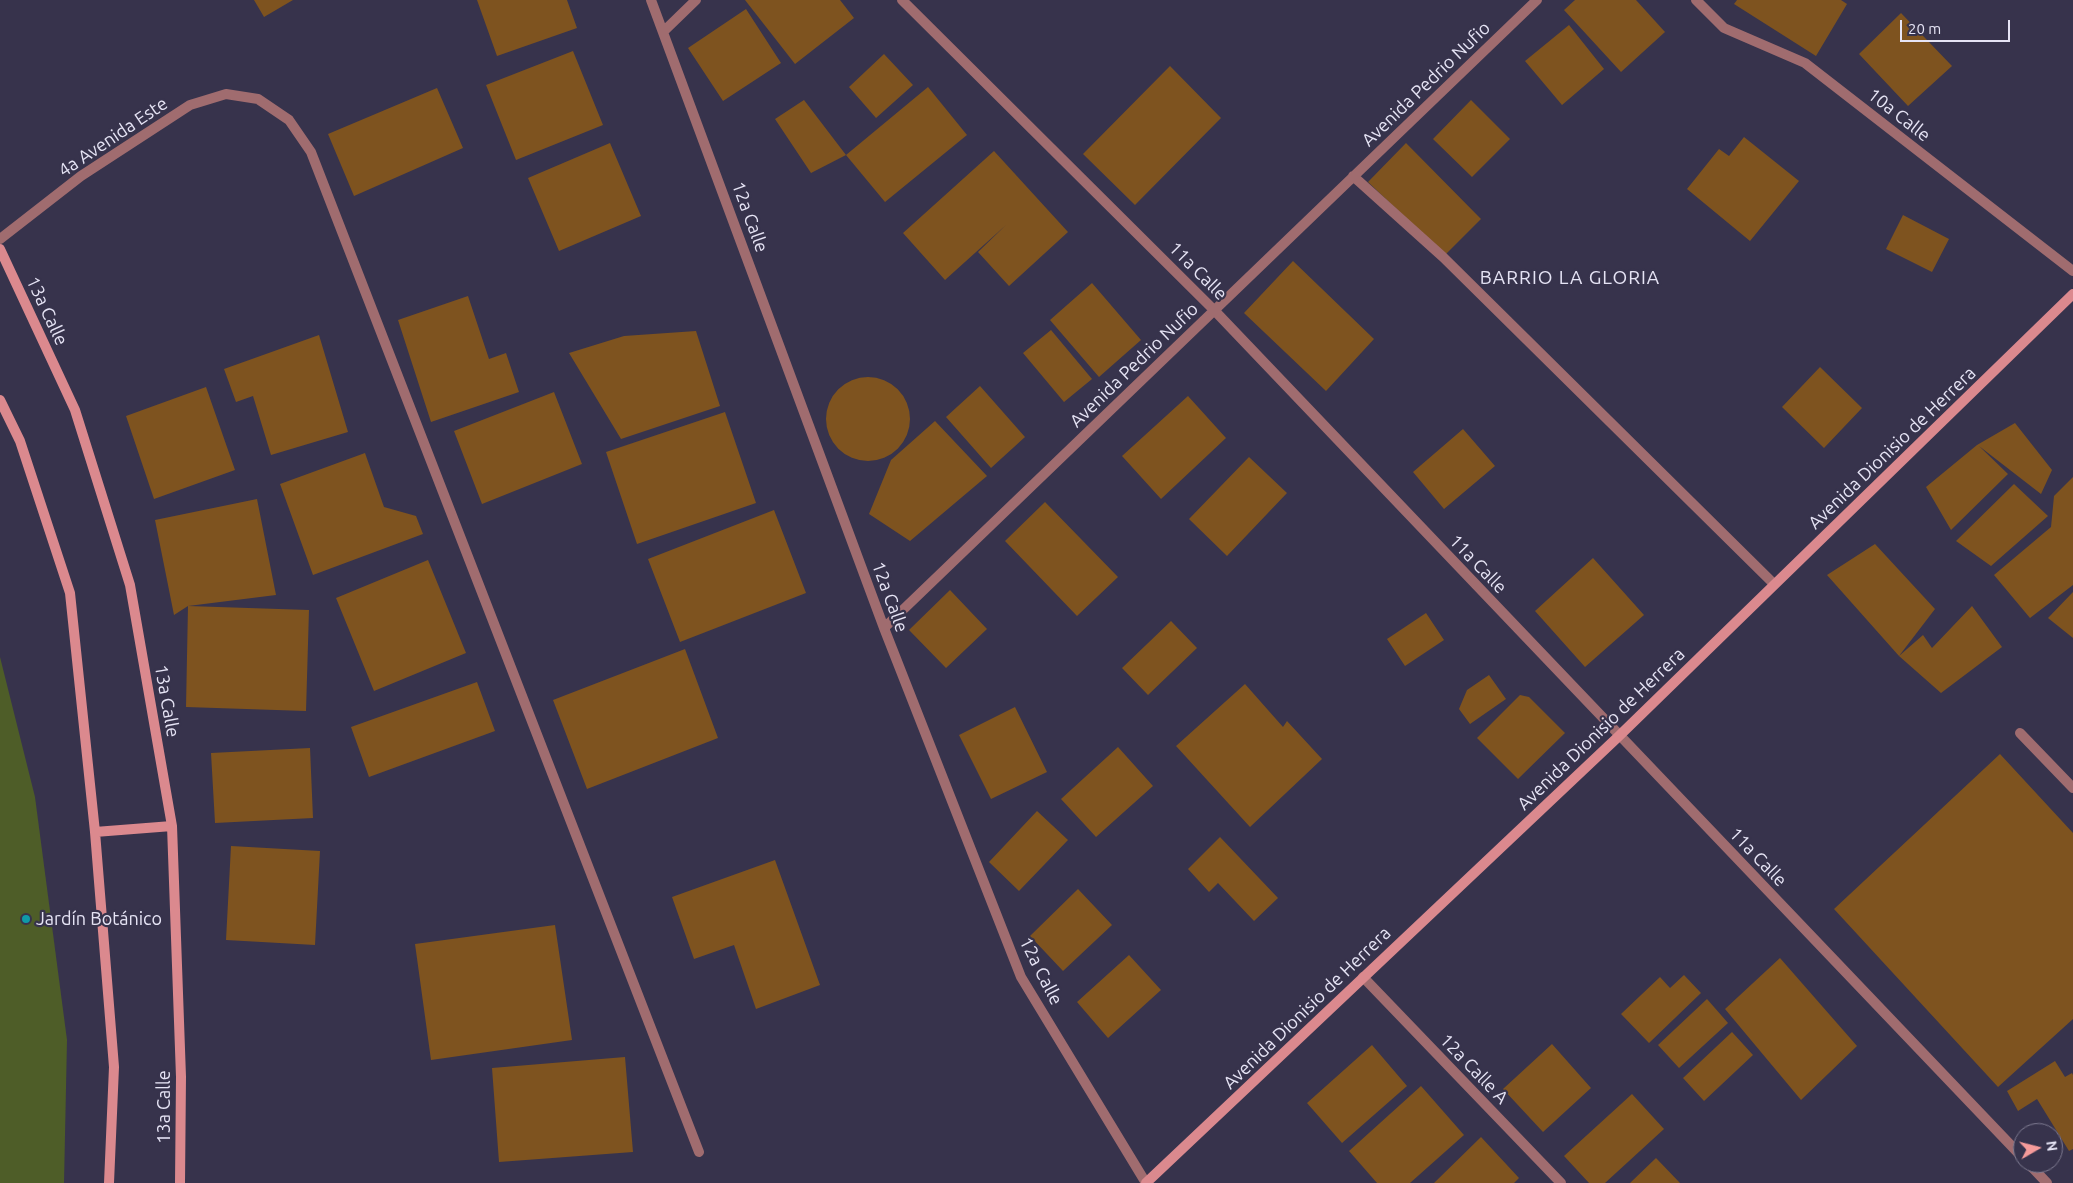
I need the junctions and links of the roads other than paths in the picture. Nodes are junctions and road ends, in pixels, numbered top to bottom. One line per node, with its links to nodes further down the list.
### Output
1 (651, 0): 6 (street, 12a Calle)
2 (696, 0): 6 (street)
3 (902, 0): 12 (street, 11a Calle)
4 (1537, 0): 7 (street, Avenida Pedrio Nufio)
5 (1696, 0): 10 (street, 10a Calle)
6 (664, 31): 15 (street, 12a Calle)
7 (1353, 176): 12 (street, Avenida Pedrio Nufio); 14 (street)
8 (0, 238): 23 (street, 4a Avenida Este)
9 (0, 249): 19 (street, 13a Calle)
10 (2073, 271)
11 (2073, 294): 14 (street, Avenida Dionisio de Herrera)
12 (1214, 310): 15 (street, Avenida Pedrio Nufio); 17 (street, 11a Calle)
13 (0, 400): 20 (street)
14 (1774, 584): 17 (street, Avenida Dionisio de Herrera)
15 (884, 628): 27 (street, 12a Calle)
16 (2020, 732): 18 (street)
17 (1619, 736): 21 (street, Avenida Dionisio de Herrera); 22 (street, 11a Calle)
18 (2073, 788)
19 (172, 826): 20 (street); 26 (street, 13a Calle)
20 (95, 832): 25 (street)
21 (1363, 977): 27 (street, Avenida Dionisio de Herrera); 28 (street, 12a Calle A)
22 (2013, 1148)
23 (699, 1152)
24 (2038, 1173): 29 (street)
25 (109, 1183)
26 (180, 1183)
27 (1146, 1183)
28 (1561, 1183)
29 (2047, 1183)

